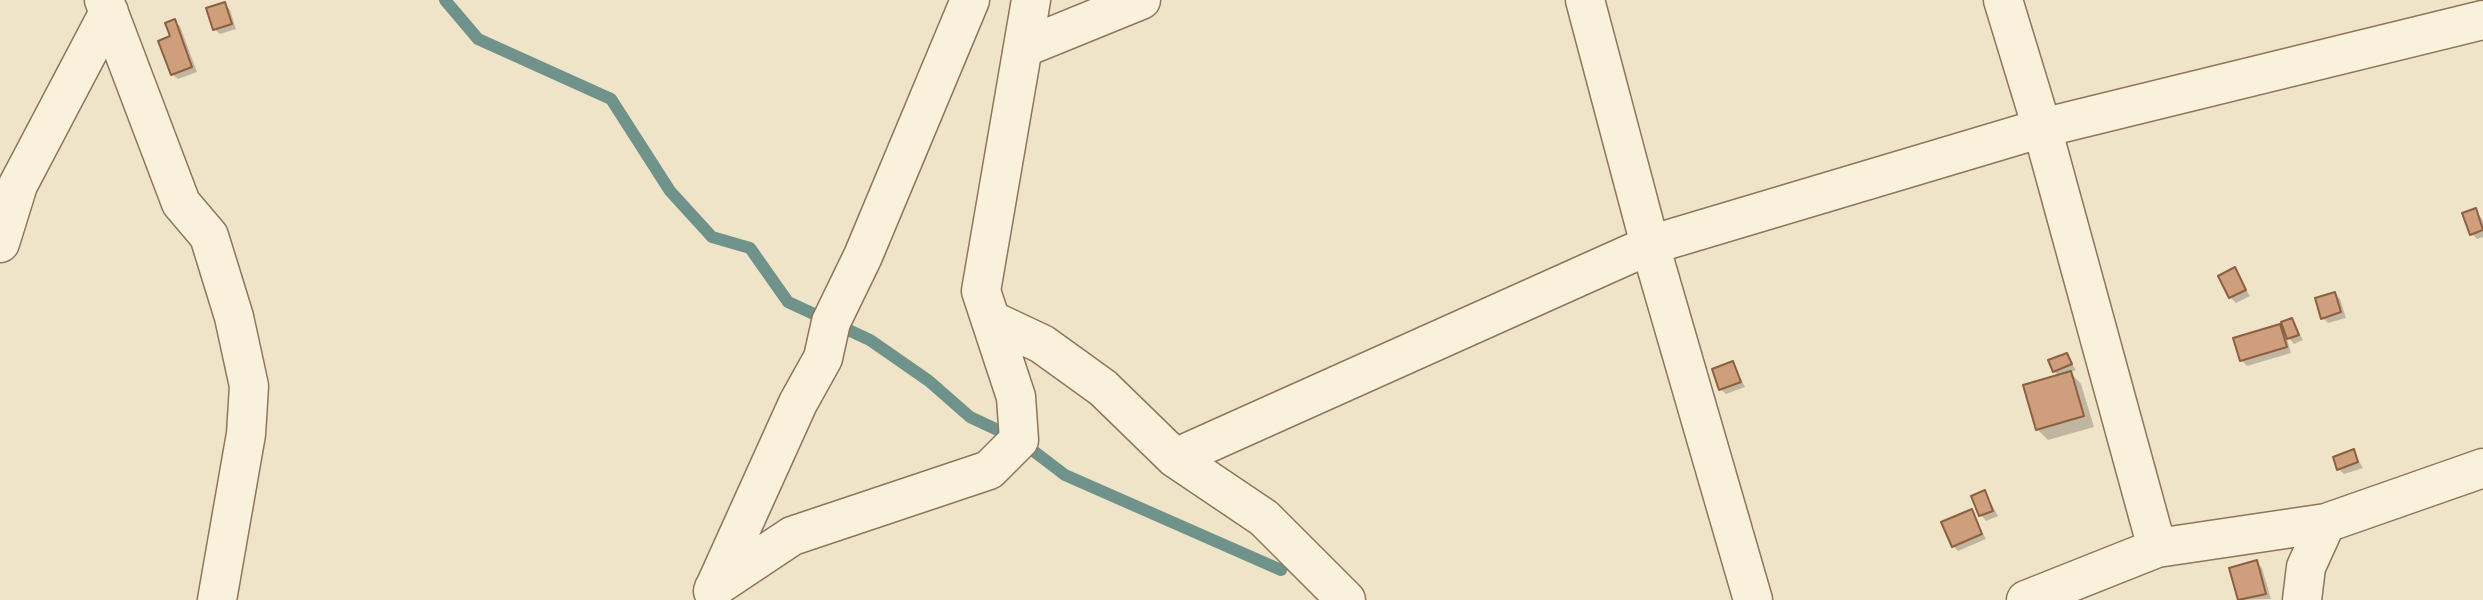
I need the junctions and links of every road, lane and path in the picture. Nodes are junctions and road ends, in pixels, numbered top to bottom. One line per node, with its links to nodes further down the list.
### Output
1 (970, 0): 17 (street)
2 (1031, 0): 8 (street)
3 (1141, 0): 8 (street)
4 (1585, 0): 11 (street)
5 (2003, 0): 9 (street)
6 (106, 6): 10 (street); 18 (street)
7 (2483, 20): 9 (street)
8 (1023, 48): 12 (street)
9 (2042, 128): 11 (street); 16 (street)
10 (0, 243)
11 (1650, 245): 13 (street); 20 (street)
12 (991, 320): 13 (street); 17 (street)
13 (1175, 458): 19 (street)
14 (2483, 468): 15 (street)
15 (2326, 523): 16 (street); 22 (street)
16 (2157, 548): 21 (street)
17 (712, 594)
18 (217, 600)
19 (1346, 600)
20 (1753, 600)
21 (2026, 600)
22 (2302, 600)

